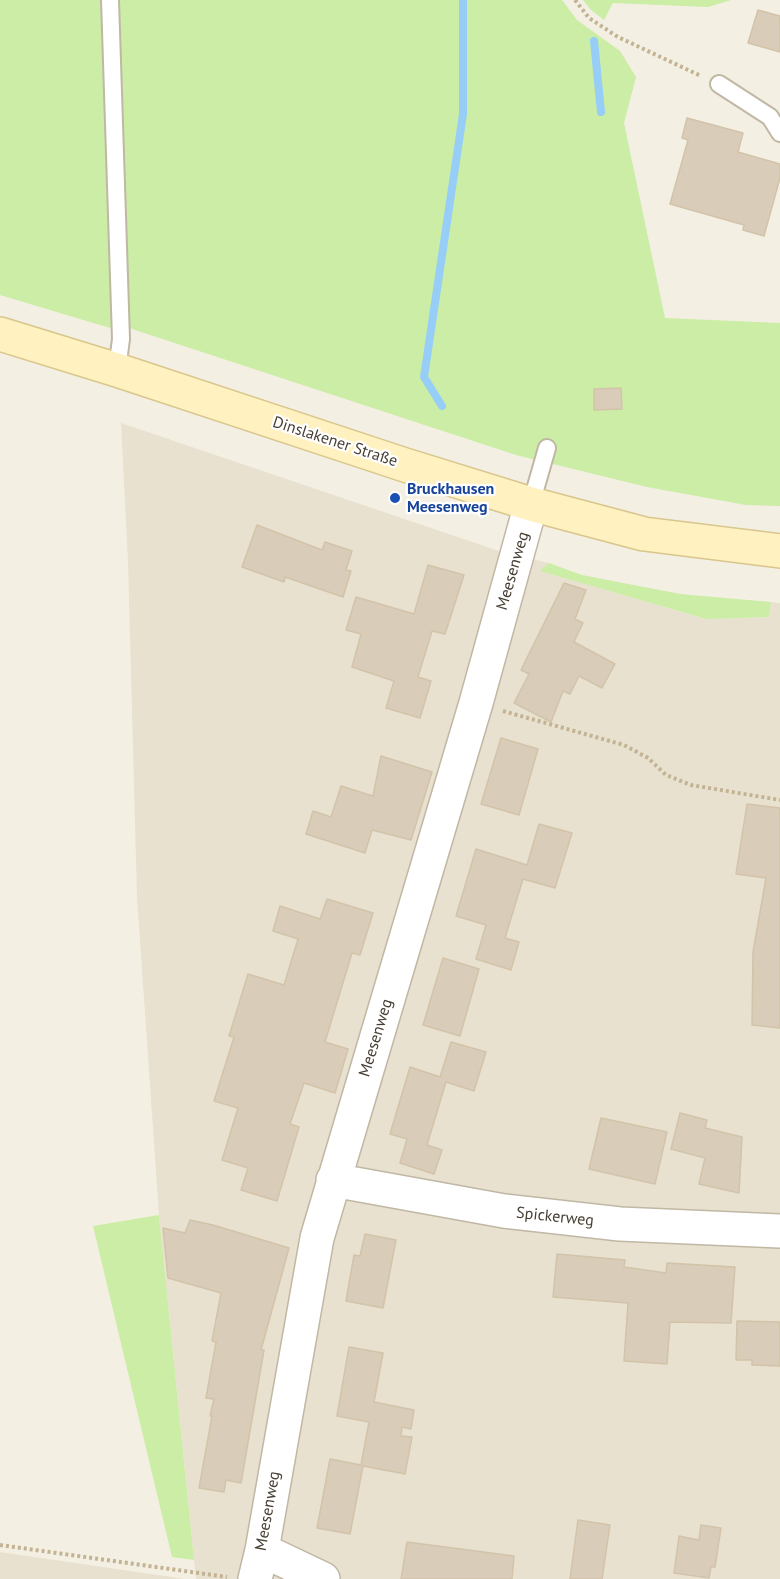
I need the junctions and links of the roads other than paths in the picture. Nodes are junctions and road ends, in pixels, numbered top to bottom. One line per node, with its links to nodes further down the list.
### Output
1 (110, 0): 5 (lane)
2 (719, 84): 3 (lane)
3 (780, 133)
4 (0, 334): 5 (main road, Dinslakener Straße)
5 (117, 370): 7 (main road, Dinslakener Straße)
6 (547, 448): 7 (lane)
7 (531, 504): 8 (main road, Dinslakener Straße); 9 (street, Meesenweg)
8 (780, 551)
9 (333, 1180): 10 (street, Spickerweg); 11 (street, Meesenweg)
10 (780, 1231)
11 (248, 1569): 12 (street)
12 (322, 1579)

